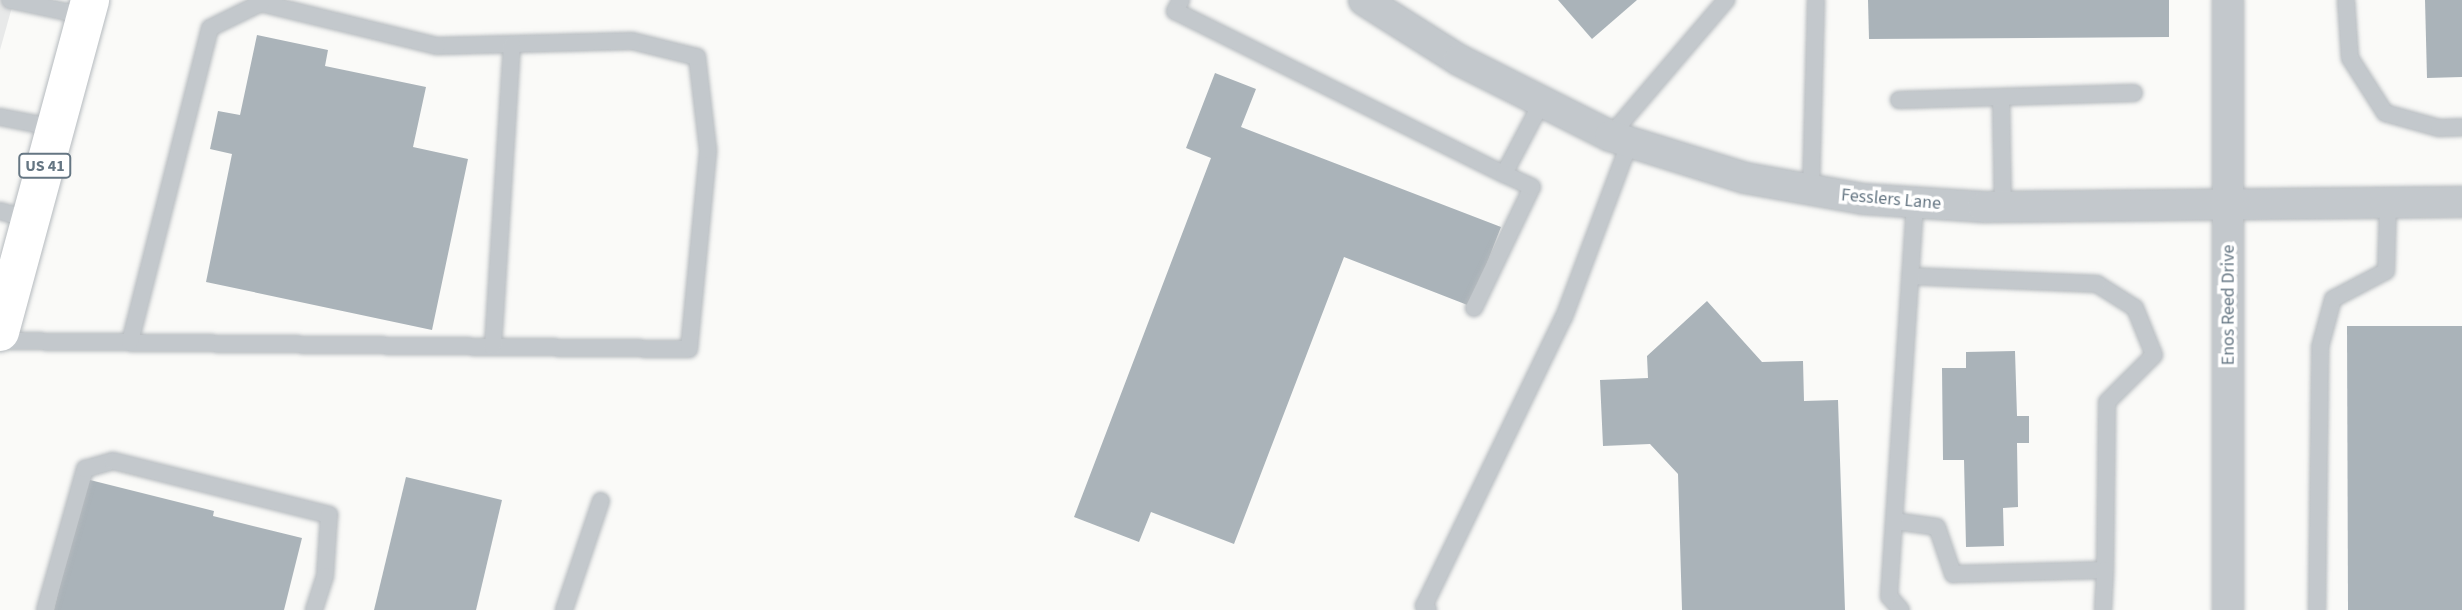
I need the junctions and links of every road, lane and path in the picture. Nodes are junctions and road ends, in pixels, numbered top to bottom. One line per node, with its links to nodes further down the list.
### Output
1 (3, 0): 10 (lane)
2 (10, 0): 9 (lane)
3 (1181, 0): 20 (lane)
4 (1364, 0): 15 (street, Fesslers Lane)
5 (1726, 0): 19 (lane)
6 (1816, 0): 21 (lane)
7 (2228, 0): 25 (street, Enos Reed Drive)
8 (2346, 0): 17 (lane)
9 (88, 8): 18 (main road, US 41)
10 (0, 9)
11 (512, 45): 32 (lane); 33 (lane); 33 (lane)
12 (2134, 93): 13 (lane)
13 (2001, 97): 14 (lane); 26 (lane)
14 (1899, 100)
15 (1542, 102): 19 (street, Fesslers Lane); 20 (lane)
16 (0, 117): 18 (lane)
17 (2462, 127)
18 (55, 128): 27 (main road, US 41)
19 (1620, 140): 21 (street, Fesslers Lane); 40 (lane)
20 (1504, 174): 29 (lane)
21 (1811, 190): 23 (street, Fesslers Lane)
22 (2462, 202): 24 (street, Fesslers Lane)
23 (1915, 203): 26 (street, Fesslers Lane); 28 (lane)
24 (2388, 203): 25 (street, Fesslers Lane); 44 (lane)
25 (2229, 205): 26 (street, Fesslers Lane); 43 (street, Enos Reed Drive)
26 (2003, 207)
27 (15, 215): 30 (main road, US 41)
28 (1910, 276): 35 (lane); 36 (lane)
29 (1474, 309)
30 (0, 332)
31 (0, 341): 32 (lane)
32 (130, 342): 33 (lane)
33 (493, 346)
34 (601, 501): 39 (lane)
35 (1894, 521): 36 (lane); 41 (lane)
36 (2105, 570): 42 (lane)
37 (45, 610): 38 (lane)
38 (314, 610)
39 (564, 610)
40 (1428, 610)
41 (1901, 610)
42 (2103, 610)
43 (2228, 610)
44 (2317, 610)

